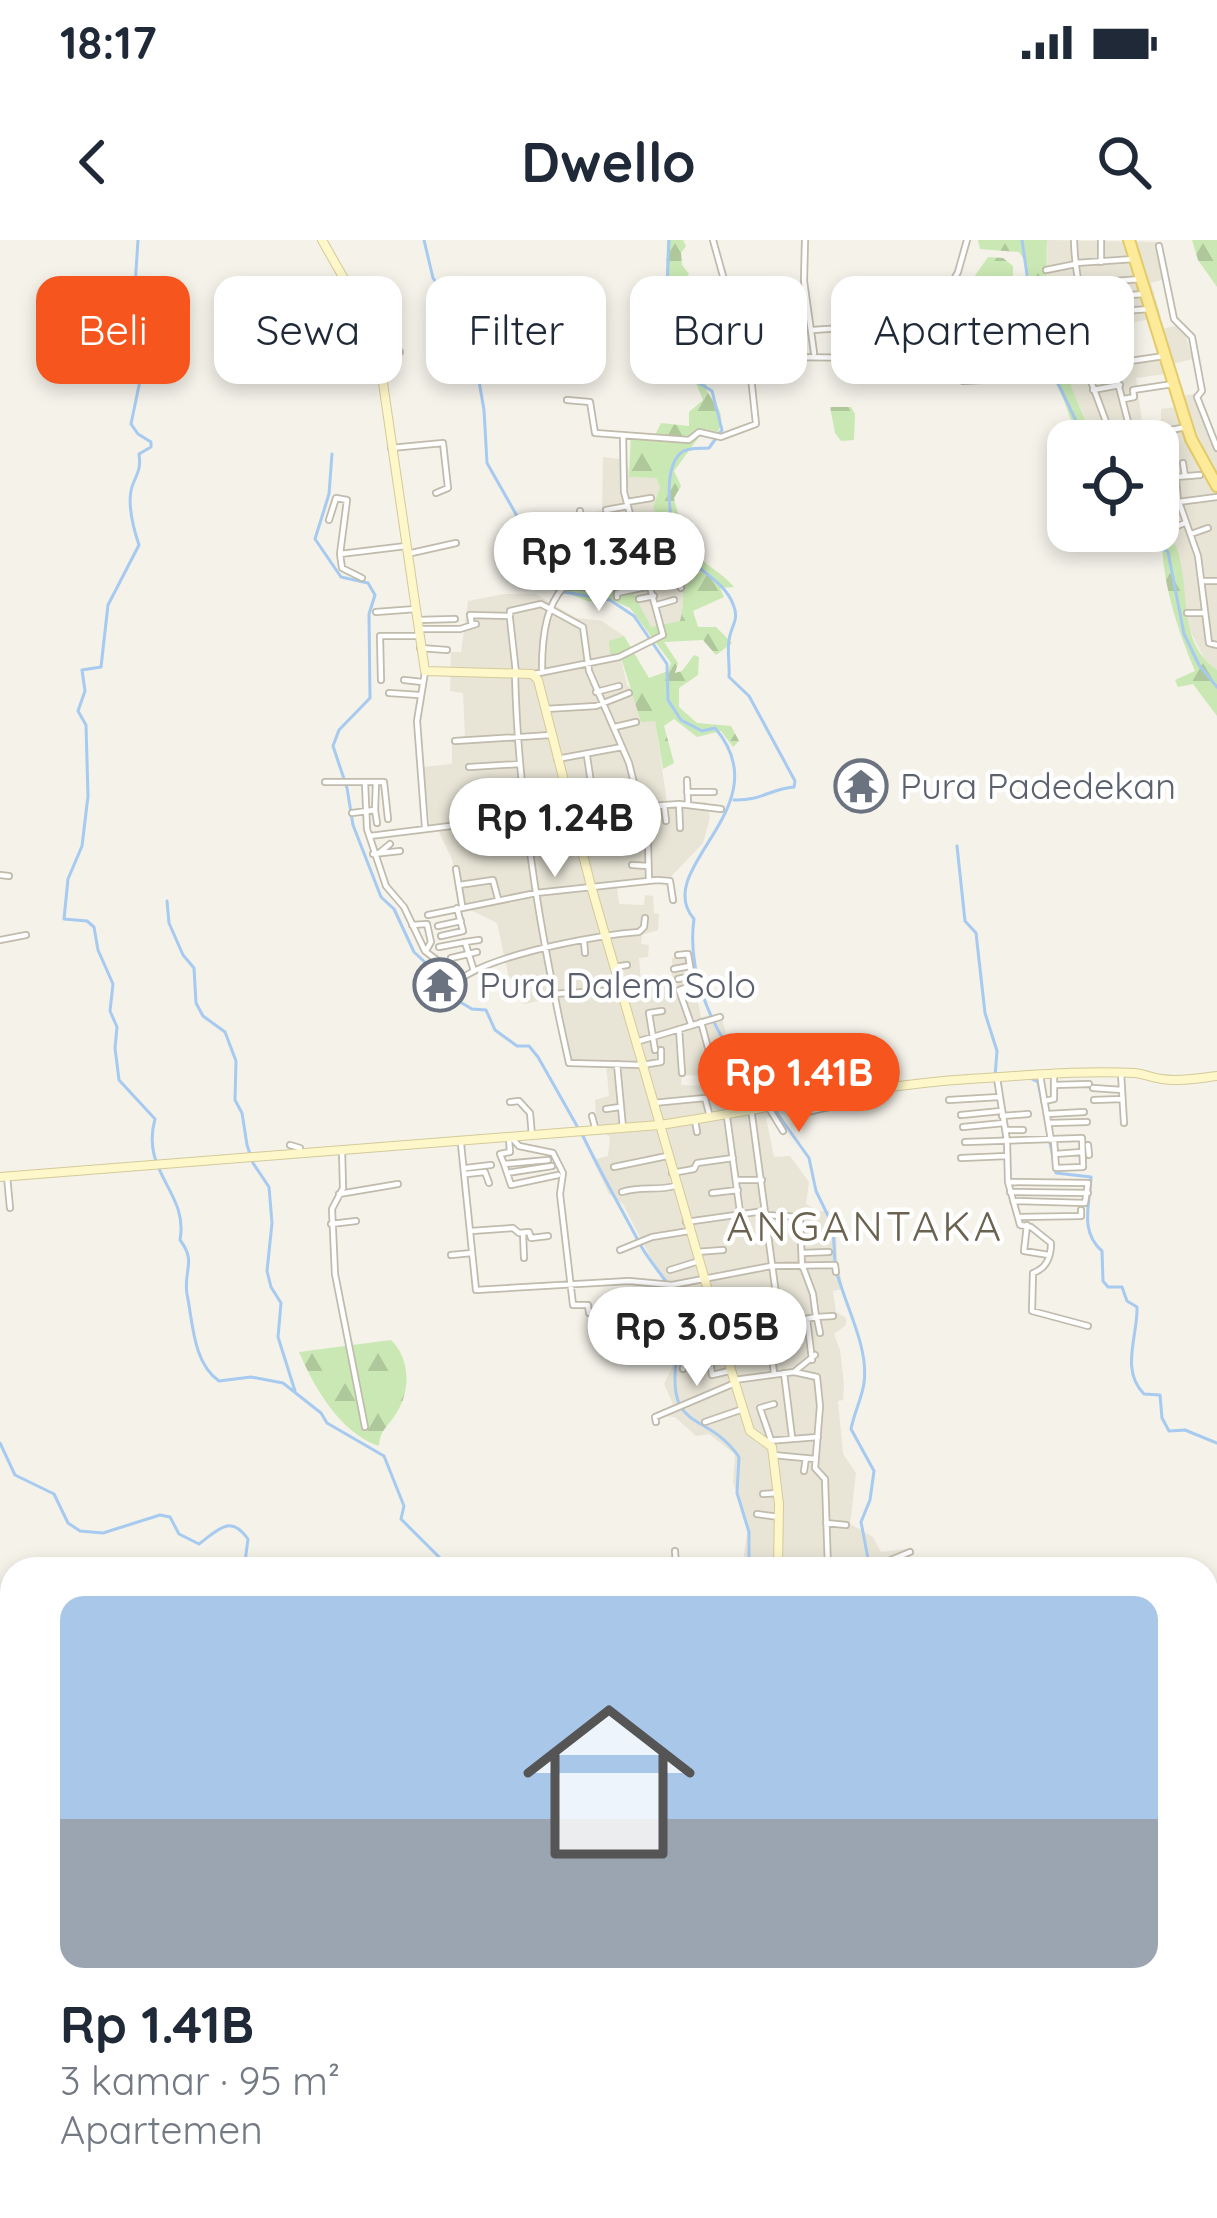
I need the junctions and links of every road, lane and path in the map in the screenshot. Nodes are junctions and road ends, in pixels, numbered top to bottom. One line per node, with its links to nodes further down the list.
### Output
1 (322, 240): 14 (main road)
2 (713, 240): 15 (street)
3 (805, 240): 25 (street)
4 (967, 240): 16 (street)
5 (1074, 240): 11 (street)
6 (1101, 240): 10 (street)
7 (1129, 240): 9 (main road)
8 (1159, 246): 42 (street)
9 (1134, 259): 10 (street); 18 (main road)
10 (1103, 262): 11 (street); 13 (street)
11 (1076, 264): 12 (street); 17 (street)
12 (1046, 270)
13 (1105, 273)
14 (343, 276)
15 (723, 276)
16 (956, 276)
17 (1077, 276)
18 (1141, 279): 19 (street); 20 (main road)
19 (1134, 280)
20 (1145, 294): 21 (street); 22 (main road)
21 (1134, 295)
22 (1150, 309): 23 (street); 29 (main road)
23 (1134, 310)
24 (831, 328): 25 (street)
25 (812, 330): 26 (street)
26 (814, 355): 27 (street); 28 (street)
27 (807, 356)
28 (831, 356)
29 (1164, 356): 30 (street); 35 (main road)
30 (1134, 360)
31 (382, 384): 46 (main road)
32 (752, 384): 45 (street)
33 (1091, 384): 36 (street)
34 (1120, 385): 36 (street); 37 (street)
35 (1173, 385): 37 (street); 43 (main road)
36 (1093, 390): 39 (street)
37 (1124, 399): 40 (street)
38 (567, 400): 45 (street)
39 (1105, 420)
40 (1128, 420)
41 (1217, 422): 42 (street)
42 (1207, 424): 47 (street)
43 (1187, 427): 44 (street); 52 (main road)
44 (1179, 428)
45 (623, 434): 57 (street)
46 (391, 448): 53 (street); 71 (main road)
47 (1217, 448)
48 (1183, 464): 50 (street)
49 (1200, 475): 50 (street)
50 (1185, 476): 51 (street)
51 (1179, 477)
52 (1217, 486)
53 (436, 493)
54 (1217, 497): 56 (street)
55 (651, 498): 57 (street)
56 (1179, 502)
57 (627, 504): 59 (street); 69 (street)
58 (1179, 505): 61 (street)
59 (606, 510)
60 (329, 520): 74 (street)
61 (1186, 523): 63 (street); 67 (street)
62 (583, 526): 65 (street); 65 (street); 68 (street)
63 (1179, 526)
64 (1208, 528): 67 (street)
65 (543, 532): 68 (street)
66 (662, 532): 69 (street)
67 (1191, 534): 80 (street)
68 (585, 537): 76 (street)
69 (637, 538): 72 (street)
70 (456, 543): 71 (street)
71 (407, 550): 74 (street); 96 (main road)
72 (640, 550): 75 (street); 76 (street)
73 (669, 552): 75 (street)
74 (340, 554): 79 (street)
75 (644, 560): 82 (street)
76 (604, 561): 89 (street)
77 (692, 566): 78 (street)
78 (676, 575): 82 (street); 83 (street)
79 (362, 578)
80 (1202, 581): 81 (street); 93 (street)
81 (1217, 581)
82 (651, 584): 84 (street); 85 (street)
83 (681, 588)
84 (654, 596): 86 (street); 88 (street)
85 (616, 597)
86 (638, 599)
87 (674, 600): 88 (street)
88 (657, 606): 90 (street); 100 (street)
89 (550, 607): 94 (street); 100 (street); 103 (street)
90 (646, 607)
91 (376, 612): 96 (street)
92 (1186, 613): 93 (street)
93 (1204, 613): 97 (street)
94 (510, 616): 96 (street); 102 (street)
95 (455, 619): 96 (street)
96 (417, 624): 98 (main road); 104 (street)
97 (1217, 645)
98 (420, 648): 99 (street); 101 (main road)
99 (447, 650)
100 (588, 664): 103 (street); 108 (street)
101 (425, 670): 102 (main road); 106 (street)
102 (515, 673): 103 (main road); 117 (street)
103 (537, 674): 113 (main road)
104 (381, 680)
105 (404, 680): 106 (street)
106 (422, 682): 111 (street)
107 (619, 686): 108 (street)
108 (596, 692): 112 (street)
109 (629, 693): 112 (street)
110 (389, 694): 111 (street)
111 (419, 695): 146 (street)
112 (602, 704): 113 (street); 115 (street)
113 (545, 710): 116 (main road)
114 (637, 722): 115 (street)
115 (615, 727): 119 (street)
116 (551, 735): 117 (street); 121 (main road)
117 (518, 737): 118 (street); 122 (street)
118 (455, 741)
119 (622, 747): 120 (street); 134 (street)
120 (587, 755): 121 (street); 137 (street)
121 (556, 759): 139 (main road)
122 (520, 764): 123 (street); 141 (street)
123 (469, 767)
124 (687, 780): 128 (street)
125 (325, 782): 126 (street)
126 (365, 782): 127 (street); 130 (street)
127 (376, 782): 136 (street); 142 (street)
128 (687, 792): 129 (street); 132 (street)
129 (714, 793)
130 (364, 801): 131 (street); 138 (street)
131 (355, 802)
132 (683, 804): 133 (street); 135 (street); 147 (street)
133 (664, 805): 134 (street); 144 (street)
134 (643, 807): 137 (street); 154 (street)
135 (721, 809)
136 (375, 810): 138 (street); 145 (street)
137 (595, 810): 139 (street)
138 (364, 811): 140 (street); 148 (street)
139 (572, 812): 141 (main road); 163 (main road)
140 (352, 813)
141 (526, 817): 143 (street); 156 (street)
142 (388, 819)
143 (493, 820): 146 (street); 150 (street)
144 (666, 821)
145 (377, 823)
146 (425, 827): 148 (street)
147 (680, 828)
148 (369, 835): 152 (street)
149 (390, 844): 152 (street)
150 (495, 848)
151 (400, 851): 152 (street)
152 (376, 853): 171 (street)
153 (658, 860): 154 (street)
154 (648, 863): 155 (street); 161 (street)
155 (632, 865)
156 (532, 867): 157 (street); 164 (street)
157 (521, 868)
158 (456, 869): 162 (street)
159 (0, 875): 160 (street)
160 (9, 875)
161 (649, 881): 163 (street); 166 (street)
162 (459, 885): 165 (street); 167 (street)
163 (591, 886): 164 (street); 175 (main road)
164 (536, 893): 165 (street); 181 (street)
165 (499, 899): 167 (street)
166 (673, 900)
167 (460, 906): 168 (street); 170 (street)
168 (428, 915)
169 (645, 918): 175 (street)
170 (460, 921): 172 (street); 174 (street)
171 (412, 926): 182 (street); 182 (street)
172 (438, 926)
173 (26, 935): 176 (street)
174 (441, 936)
175 (605, 936): 178 (street); 189 (main road)
176 (0, 940)
177 (479, 940): 179 (street)
178 (584, 941): 181 (street); 184 (street)
179 (465, 942): 180 (street); 183 (street)
180 (439, 947)
181 (544, 948): 191 (street); 197 (street)
182 (425, 951): 193 (street)
183 (473, 953): 186 (street); 191 (street)
184 (585, 953)
185 (678, 956): 188 (street)
186 (451, 958)
187 (627, 965): 189 (street)
188 (690, 966): 190 (street); 192 (street)
189 (614, 967): 195 (main road)
190 (674, 969)
191 (474, 971): 193 (street)
192 (692, 976): 194 (street); 201 (street)
193 (459, 977): 196 (street)
194 (678, 979)
195 (621, 990): 197 (street); 206 (main road)
196 (449, 992)
197 (552, 994): 205 (street)
198 (662, 1011): 204 (street)
199 (720, 1017): 200 (street)
200 (701, 1022): 201 (street); 209 (street)
201 (691, 1024): 202 (street)
202 (679, 1029): 204 (street); 210 (street)
203 (572, 1037): 205 (street)
204 (650, 1037): 206 (street); 208 (street)
205 (563, 1039): 207 (street)
206 (636, 1042): 208 (main road)
207 (616, 1064): 208 (street); 225 (street)
208 (642, 1065): 226 (main road)
209 (714, 1070)
210 (682, 1073)
211 (1121, 1073): 212 (main road); 214 (main road); 216 (street)
212 (1217, 1076)
213 (997, 1078): 214 (main road); 217 (street); 223 (main road)
214 (1047, 1080): 216 (street); 221 (street); 221 (street)
215 (749, 1085): 223 (street)
216 (1121, 1090): 218 (street)
217 (999, 1097): 219 (street); 237 (street)
218 (1122, 1099): 220 (street); 240 (street)
219 (949, 1100)
220 (1094, 1100)
221 (1044, 1101): 231 (street)
222 (510, 1102): 248 (street)
223 (779, 1104): 224 (street); 227 (main road); 245 (street)
224 (838, 1105)
225 (620, 1107): 228 (street); 243 (street)
226 (652, 1108): 235 (street); 241 (main road)
227 (752, 1108): 234 (main road); 275 (street)
228 (606, 1109)
229 (1084, 1112): 231 (street)
230 (1028, 1114): 237 (street)
231 (1048, 1114): 239 (street)
232 (961, 1115): 237 (street)
233 (592, 1116): 246 (street)
234 (727, 1117): 235 (main road); 264 (street)
235 (710, 1118): 236 (main road)
236 (695, 1120): 241 (main road); 247 (street)
237 (1003, 1120): 242 (street); 244 (street); 254 (street)
238 (1087, 1122): 239 (street)
239 (1049, 1123): 253 (street)
240 (1124, 1123)
241 (659, 1125): 243 (main road); 261 (main road)
242 (963, 1127)
243 (623, 1128): 246 (main road)
244 (1023, 1130)
245 (783, 1131)
246 (586, 1132): 248 (main road)
247 (697, 1132)
248 (532, 1136): 249 (main road)
249 (510, 1137): 252 (main road); 266 (street); 313 (street)
250 (1092, 1137): 251 (street)
251 (1082, 1138): 253 (street); 263 (street)
252 (460, 1140): 259 (main road); 269 (street)
253 (1052, 1140): 254 (street); 260 (street)
254 (1007, 1141): 255 (street); 262 (street)
255 (965, 1142)
256 (290, 1145): 258 (street)
257 (1088, 1145): 263 (street)
258 (300, 1147): 259 (main road); 273 (main road)
259 (342, 1150): 285 (street)
260 (1055, 1154): 263 (street); 263 (street)
261 (668, 1156): 268 (street); 271 (main road)
262 (1007, 1156): 265 (street); 277 (street)
263 (1086, 1156)
264 (735, 1158): 271 (street); 274 (street)
265 (962, 1158)
266 (504, 1164): 270 (street); 270 (street)
267 (491, 1166): 269 (street)
268 (614, 1167)
269 (466, 1171): 276 (street); 296 (street)
270 (507, 1173): 272 (street)
271 (673, 1173): 279 (main road)
272 (557, 1175)
273 (3, 1177): 287 (street)
274 (737, 1180): 275 (street); 280 (street)
275 (763, 1180): 289 (street)
276 (489, 1183)
277 (1008, 1183): 283 (street); 284 (street)
278 (398, 1184): 285 (street)
279 (676, 1186): 281 (street); 294 (main road)
280 (738, 1190): 282 (street); 288 (street)
281 (622, 1192)
282 (712, 1192)
283 (1010, 1192): 284 (street); 286 (street)
284 (1088, 1193): 286 (street)
285 (339, 1194): 293 (street)
286 (1012, 1201): 290 (street)
287 (10, 1208)
288 (740, 1212): 289 (street); 294 (street)
289 (766, 1213): 303 (street); 308 (street)
290 (1019, 1217): 291 (street); 295 (street)
291 (1081, 1217)
292 (356, 1221): 293 (street)
293 (331, 1224): 344 (street)
294 (688, 1226): 299 (street); 306 (main road)
295 (1027, 1226): 305 (street); 305 (street)
296 (471, 1231): 297 (street); 302 (street)
297 (523, 1233): 298 (street); 307 (street)
298 (548, 1235)
299 (620, 1250)
300 (723, 1250): 306 (street)
301 (829, 1252): 303 (street)
302 (472, 1253): 304 (street); 313 (street)
303 (802, 1253): 309 (street)
304 (452, 1255)
305 (1049, 1255): 324 (street)
306 (698, 1257): 310 (street); 312 (main road)
307 (524, 1258)
308 (771, 1266): 309 (street); 312 (street); 314 (street)
309 (802, 1267): 311 (street); 319 (street)
310 (670, 1270)
311 (836, 1272)
312 (704, 1279): 313 (street); 325 (main road)
313 (570, 1284): 317 (street)
314 (776, 1299): 315 (street); 322 (street)
315 (755, 1302)
316 (740, 1308): 326 (street)
317 (590, 1313)
318 (833, 1316): 319 (street)
319 (816, 1317): 321 (street); 327 (street)
320 (732, 1319): 325 (street)
321 (807, 1319): 322 (street); 332 (street)
322 (780, 1324): 323 (street)
323 (768, 1326): 326 (street); 333 (street)
324 (1088, 1326)
325 (720, 1330): 326 (street); 329 (main road)
326 (744, 1330)
327 (820, 1333)
328 (755, 1347): 329 (street)
329 (725, 1349): 330 (street); 336 (main road)
330 (709, 1351): 331 (street); 335 (street)
331 (683, 1369)
332 (794, 1372): 334 (street); 338 (street)
333 (774, 1373): 334 (street); 336 (street)
334 (784, 1373): 345 (street)
335 (712, 1375): 336 (street); 337 (street)
336 (733, 1378): 337 (street); 341 (main road)
337 (711, 1393): 343 (street)
338 (820, 1395): 339 (street); 346 (street)
339 (810, 1396)
340 (773, 1404): 347 (street)
341 (743, 1409): 342 (street); 347 (main road)
342 (705, 1422)
343 (656, 1423)
344 (365, 1427)
345 (791, 1437): 346 (street); 347 (street)
346 (818, 1437): 350 (street)
347 (769, 1440): 348 (main road)
348 (773, 1454): 349 (street); 357 (main road)
349 (806, 1458): 350 (street); 351 (street)
350 (816, 1459): 353 (street)
351 (804, 1471)
352 (831, 1472): 353 (street)
353 (819, 1474): 355 (street)
354 (816, 1489): 355 (street)
355 (825, 1490): 360 (street)
356 (763, 1493): 357 (street)
357 (778, 1493): 358 (main road)
358 (777, 1512): 359 (street); 365 (main road)
359 (757, 1514)
360 (826, 1522): 361 (street); 366 (street)
361 (846, 1525)
362 (675, 1551): 364 (street)
363 (910, 1552): 367 (street)
364 (675, 1557)
365 (778, 1557)
366 (830, 1557)
367 (905, 1557)

